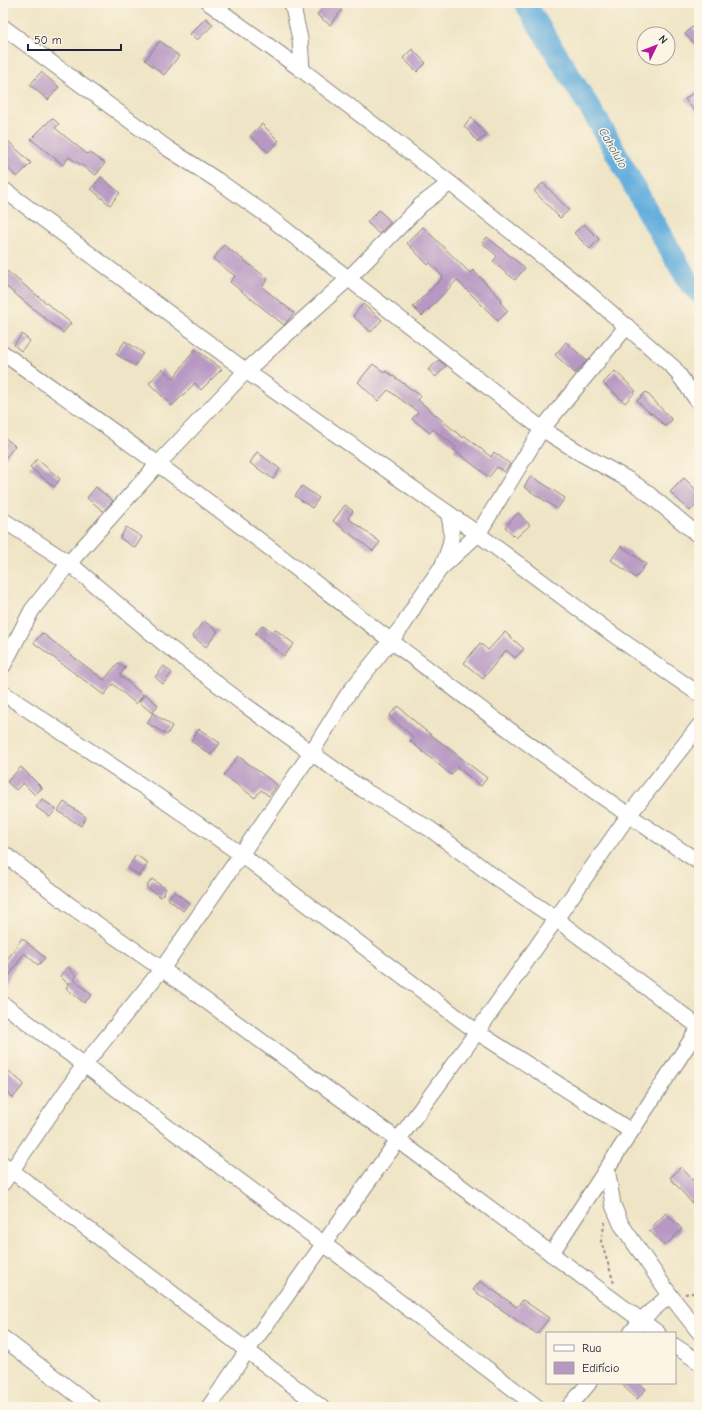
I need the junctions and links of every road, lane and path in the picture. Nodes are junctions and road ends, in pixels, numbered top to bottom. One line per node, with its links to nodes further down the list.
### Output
1 (209, 3): 4 (street)
2 (292, 3): 4 (street)
3 (3, 27): 7 (street)
4 (302, 70): 5 (street)
5 (450, 183): 7 (street); 8 (street)
6 (3, 189): 10 (street)
7 (348, 279): 10 (street); 12 (street)
8 (627, 326): 11 (street); 12 (street)
9 (3, 353): 13 (street)
10 (246, 371): 13 (street); 14 (street)
11 (699, 403)
12 (542, 429): 16 (street); 17 (street)
13 (158, 464): 18 (street); 20 (street)
14 (448, 513): 16 (street); 19 (street)
15 (3, 520): 18 (street)
16 (478, 534): 19 (street); 23 (street)
17 (699, 536)
18 (69, 563): 21 (street); 25 (street)
19 (440, 569): 20 (street)
20 (391, 642): 25 (street); 26 (street)
21 (3, 666)
22 (3, 693): 28 (street)
23 (699, 694)
24 (699, 726): 26 (street)
25 (311, 753): 28 (street); 30 (street)
26 (628, 816): 29 (street); 30 (street)
27 (3, 854): 31 (street)
28 (242, 855): 31 (street); 34 (street)
29 (699, 862)
30 (556, 919): 33 (street); 34 (street)
31 (162, 969): 35 (street); 37 (street)
32 (3, 1004): 35 (street)
33 (699, 1028): 36 (street)
34 (477, 1032): 36 (street); 37 (street)
35 (84, 1065): 39 (street); 41 (street)
36 (631, 1131): 38 (street)
37 (398, 1140): 41 (street); 42 (street)
38 (607, 1168): 40 (street); 42 (street)
39 (6, 1173): 51 (street)
40 (613, 1205): 43 (path); 44 (street)
41 (324, 1244): 51 (street); 57 (street)
42 (551, 1254): 45 (street)
43 (614, 1284)
44 (670, 1295): 45 (street); 48 (street)
45 (641, 1320): 46 (street); 47 (street)
46 (632, 1332)
47 (657, 1332)
48 (699, 1332)
49 (3, 1338): 54 (street)
50 (676, 1347): 52 (street)
51 (247, 1350): 55 (street); 56 (street)
52 (699, 1362)
53 (588, 1384): 58 (street)
54 (93, 1407)
55 (209, 1407)
56 (321, 1407)
57 (537, 1407)
58 (569, 1407)

